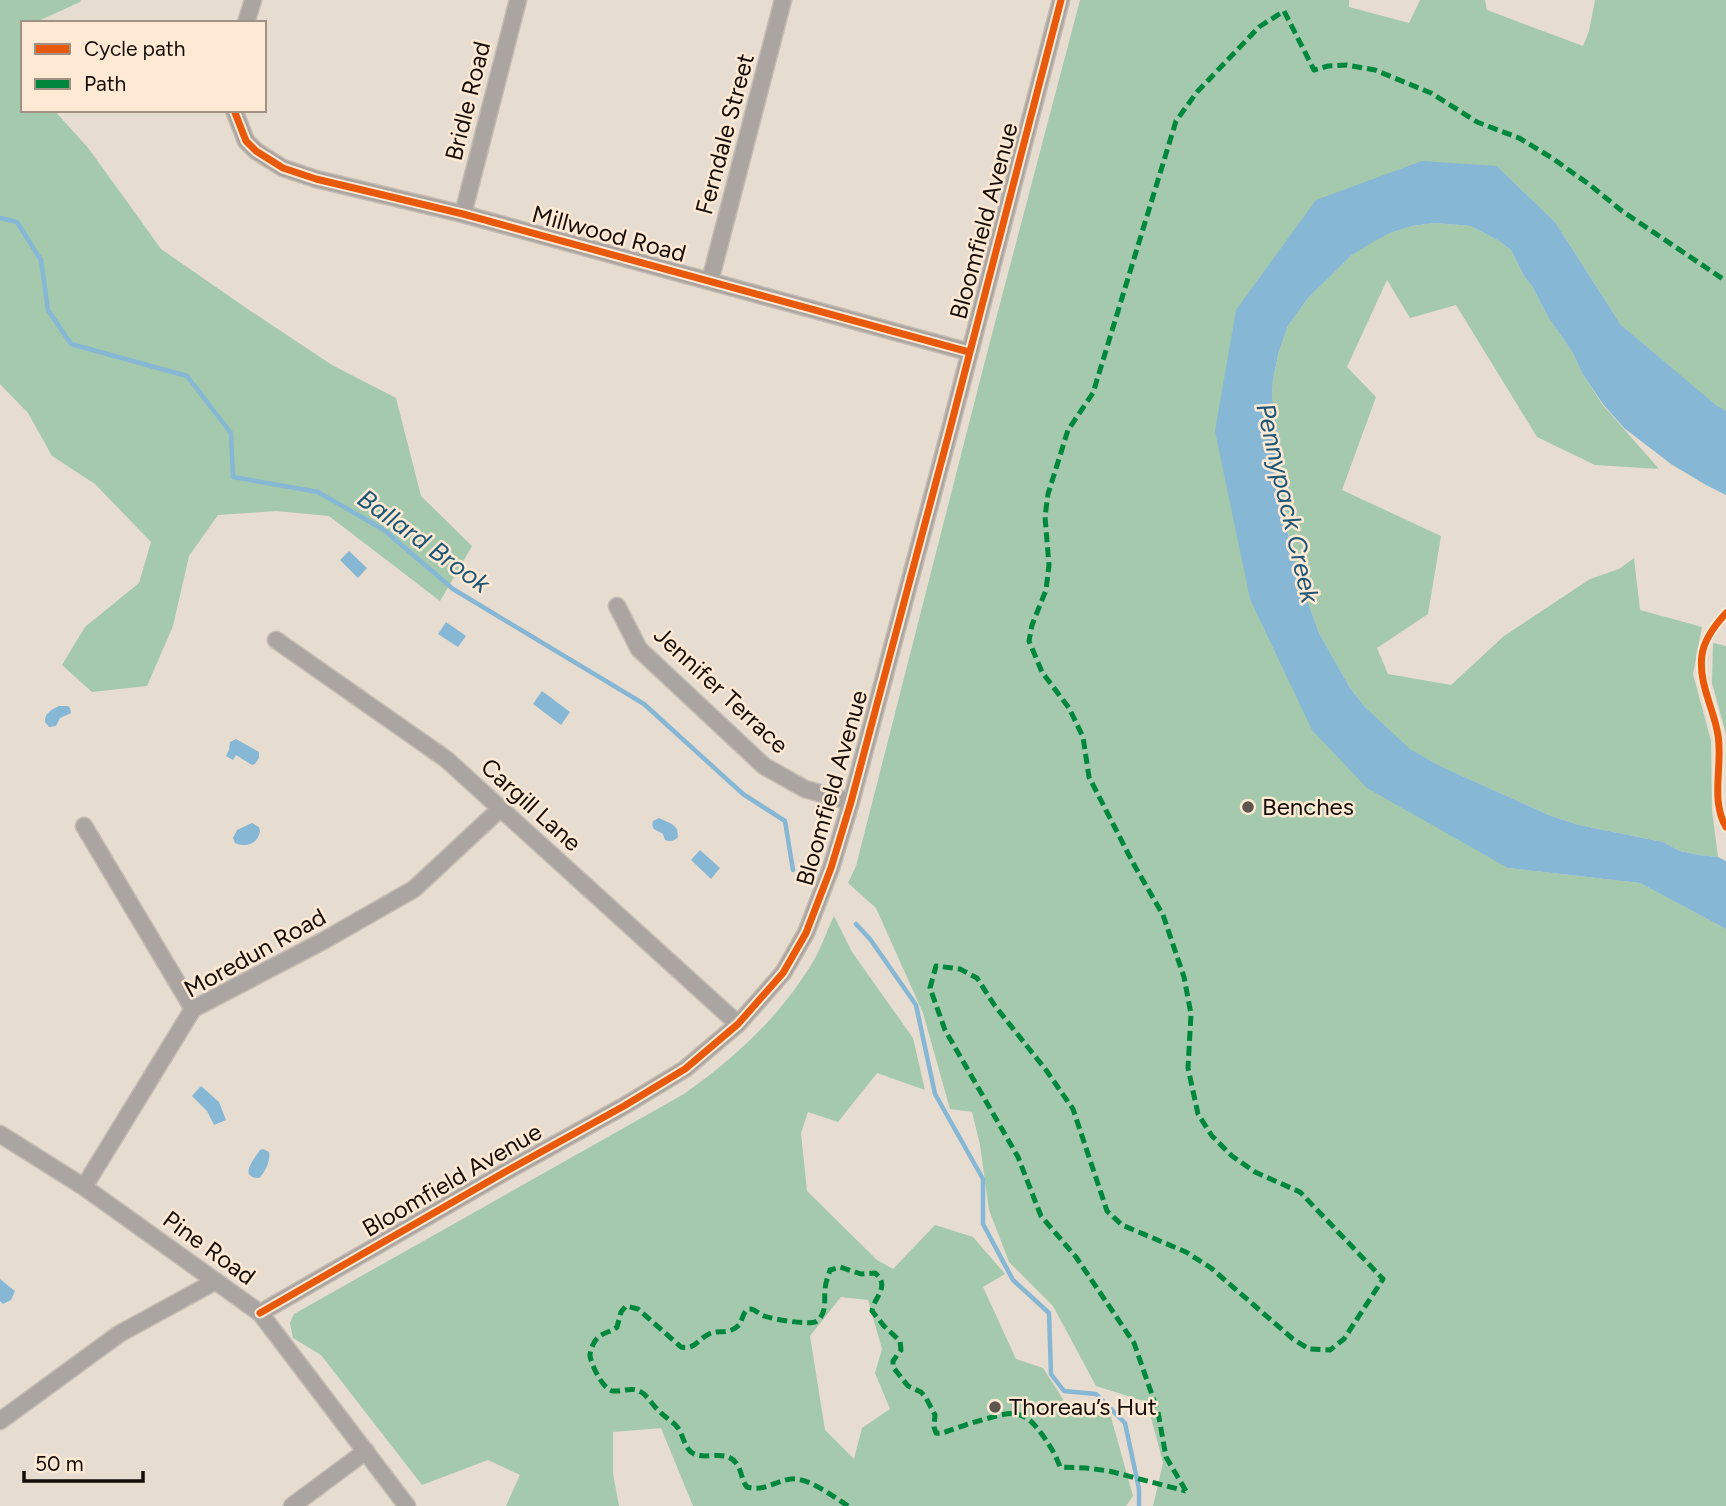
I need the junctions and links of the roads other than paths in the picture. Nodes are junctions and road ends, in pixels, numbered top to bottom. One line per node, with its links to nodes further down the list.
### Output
1 (253, 0): 5 (street)
2 (518, 0): 7 (street, Bridle Road)
3 (783, 0): 8 (street, Ferndale Street)
4 (1061, 0): 9 (street, Bloomfield Avenue)
5 (247, 21)
6 (235, 112): 7 (street, Millwood Road)
7 (463, 214): 8 (street, Millwood Road)
8 (710, 281): 9 (street, Millwood Road)
9 (969, 352): 12 (street, Bloomfield Avenue)
10 (618, 606): 12 (street, Jennifer Terrace)
11 (276, 640): 13 (street, Cargill Lane)
12 (851, 802): 16 (street, Bloomfield Avenue)
13 (501, 808): 15 (street, Moredun Road); 16 (street, Cargill Lane)
14 (84, 826): 15 (street)
15 (193, 1009): 18 (street, Moredun Road)
16 (738, 1024): 20 (street, Bloomfield Avenue)
17 (0, 1134): 18 (street, Pine Road)
18 (84, 1186): 19 (street, Pine Road)
19 (216, 1280): 20 (street, Pine Road); 21 (street)
20 (260, 1312): 22 (street, Pine Road)
21 (0, 1422)
22 (366, 1451): 23 (street); 24 (street, Pine Road)
23 (292, 1506)
24 (407, 1506)

